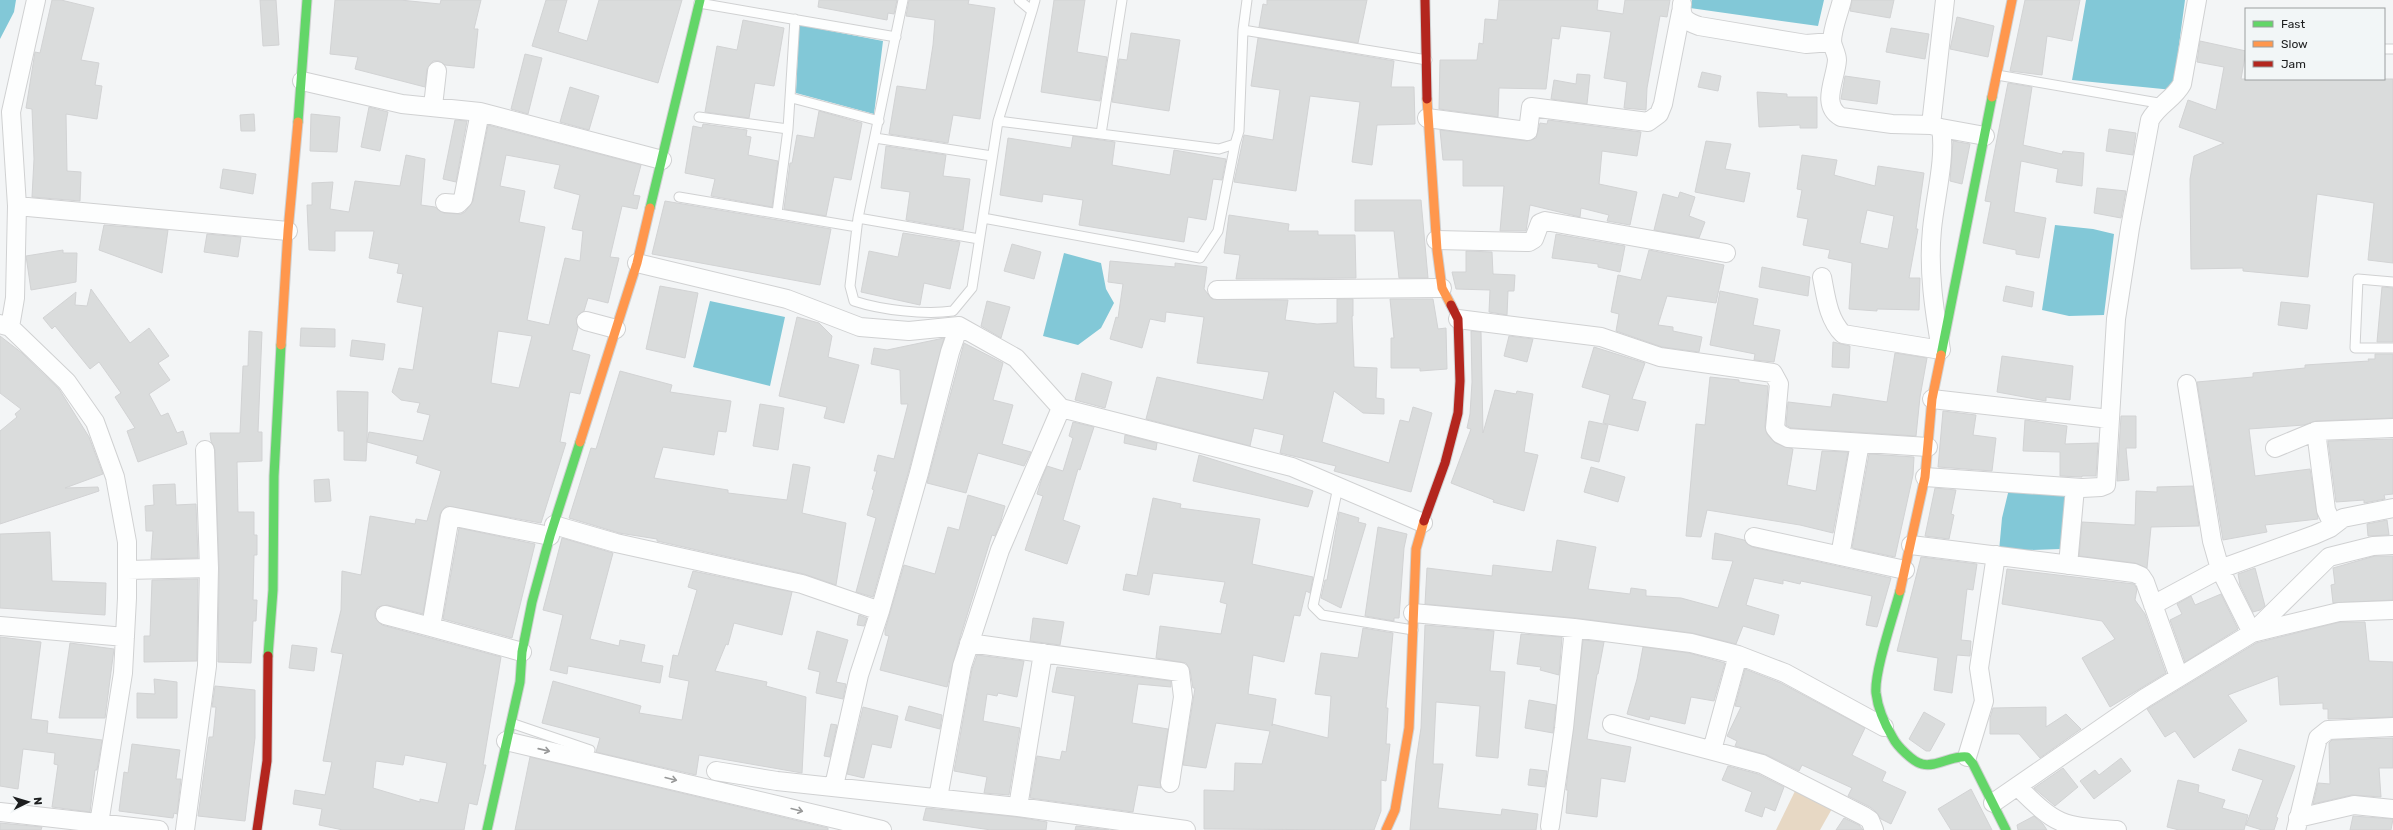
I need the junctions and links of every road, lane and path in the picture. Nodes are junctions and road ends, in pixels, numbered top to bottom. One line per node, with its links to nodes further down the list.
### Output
1 (36, 0): 27 (street)
2 (307, 0): 23 (street)
3 (903, 0): 18 (lane)
4 (1019, 0): 15 (lane)
5 (1035, 0): 15 (lane)
6 (1122, 0): 35 (lane)
7 (1247, 0): 17 (lane)
8 (1425, 0): 20 (street)
9 (1842, 0): 19 (street)
10 (1945, 0): 33 (street)
11 (2012, 0): 22 (street)
12 (2197, 0): 25 (street)
13 (700, 1): 16 (lane); 40 (street)
14 (1682, 6): 19 (street); 30 (street)
15 (1032, 10): 32 (lane)
16 (795, 19): 18 (lane); 24 (lane)
17 (1243, 30): 20 (lane); 38 (lane)
18 (896, 37): 31 (lane)
19 (1832, 42): 33 (street)
20 (1426, 60): 30 (street)
21 (437, 71): 26 (street)
22 (1997, 75): 25 (lane); 36 (street)
23 (302, 81): 26 (street); 47 (street)
24 (792, 98): 31 (lane); 34 (lane)
25 (2164, 104): 66 (street)
26 (433, 106): 28 (street)
27 (5, 111): 43 (street)
28 (480, 112): 40 (street); 42 (street)
29 (699, 117): 34 (lane)
30 (1428, 118): 49 (street)
31 (879, 121): 37 (lane)
32 (998, 121): 35 (lane); 39 (lane)
33 (1936, 127): 36 (street); 62 (street)
34 (788, 129): 44 (lane)
35 (1101, 134): 38 (lane)
36 (1985, 136): 62 (street)
37 (875, 138): 39 (lane); 46 (lane)
38 (1235, 144): 45 (lane)
39 (992, 156): 45 (lane)
40 (662, 160): 51 (street)
41 (679, 197): 44 (lane)
42 (444, 203)
43 (17, 206): 47 (street); 58 (street)
44 (777, 213): 46 (lane)
45 (983, 218): 48 (lane)
46 (858, 222): 48 (lane); 48 (lane)
47 (288, 231): 128 (street)
48 (980, 239)
49 (1436, 240): 50 (street); 54 (street)
50 (1726, 253)
51 (636, 264): 59 (street); 60 (street)
52 (1822, 277): 62 (street)
53 (2393, 282): 61 (lane)
54 (1442, 288): 55 (street); 56 (street)
55 (1217, 290)
56 (1458, 319): 69 (street); 77 (street)
57 (586, 321): 60 (street)
58 (5, 326): 88 (street)
59 (960, 326): 65 (street); 92 (street)
60 (616, 330): 79 (street)
61 (2393, 348)
62 (1941, 350): 64 (street)
63 (2187, 384): 87 (street)
64 (1932, 399): 66 (street); 70 (street)
65 (1061, 408): 74 (street); 100 (street)
66 (2110, 419): 75 (street)
67 (2393, 428): 68 (street)
68 (2316, 431): 71 (street); 78 (street)
69 (1860, 443): 70 (street); 84 (street)
70 (1928, 448): 73 (street)
71 (2275, 448)
72 (204, 450): 86 (street)
73 (1925, 477): 75 (street); 81 (street)
74 (1338, 487): 77 (street); 94 (lane)
75 (2075, 488): 85 (street)
76 (2393, 508): 78 (street)
77 (1423, 523): 94 (street)
78 (2333, 525): 87 (street)
79 (552, 531): 92 (street); 96 (street); 101 (street)
80 (1754, 537): 84 (street)
81 (1910, 544): 83 (street); 89 (street)
82 (2393, 545): 98 (street)
83 (1996, 555): 85 (street); 112 (street)
84 (1840, 556): 89 (street)
85 (2068, 565): 90 (street)
86 (209, 568): 88 (street); 127 (street)
87 (2220, 569): 90 (street); 98 (street)
88 (127, 570): 99 (street)
89 (1905, 570): 107 (street)
90 (2153, 605): 104 (street)
91 (2393, 610): 98 (street)
92 (880, 611): 115 (street)
93 (385, 615): 96 (street)
94 (1413, 622): 97 (street); 132 (street)
95 (0, 626): 99 (street)
96 (431, 627): 101 (street)
97 (1574, 628): 103 (street); 124 (street)
98 (2252, 633): 104 (street)
99 (125, 637): 123 (street)
100 (969, 643): 102 (street); 117 (street)
101 (522, 652): 105 (street)
102 (1043, 653): 114 (street); 119 (street)
103 (1738, 655): 107 (street); 111 (street)
104 (2179, 677): 116 (street)
105 (511, 724): 109 (street); 110 (lane)
106 (1612, 724): 111 (street)
107 (1884, 727): 112 (street)
108 (2393, 727): 122 (street)
109 (506, 741): 129 (street); 130 (street, one-way to 130)
110 (590, 750)
111 (1712, 750): 133 (street)
112 (1967, 757): 118 (street)
113 (716, 771): 115 (street)
114 (1170, 783)
115 (834, 786): 117 (street)
116 (2018, 787): 118 (street); 125 (street)
117 (938, 798): 119 (street)
118 (1993, 803): 134 (street)
119 (1018, 807): 131 (street)
120 (2393, 809): 122 (street)
121 (0, 812): 123 (street)
122 (2297, 824)
123 (98, 826): 126 (street)
124 (1550, 826)
125 (2081, 829): 135 (street)
126 (159, 830)
127 (185, 830)
128 (257, 830)
129 (487, 830)
130 (882, 830)
131 (1186, 830)
132 (1386, 830)
133 (1874, 830)
134 (2006, 830)
135 (2117, 830)

